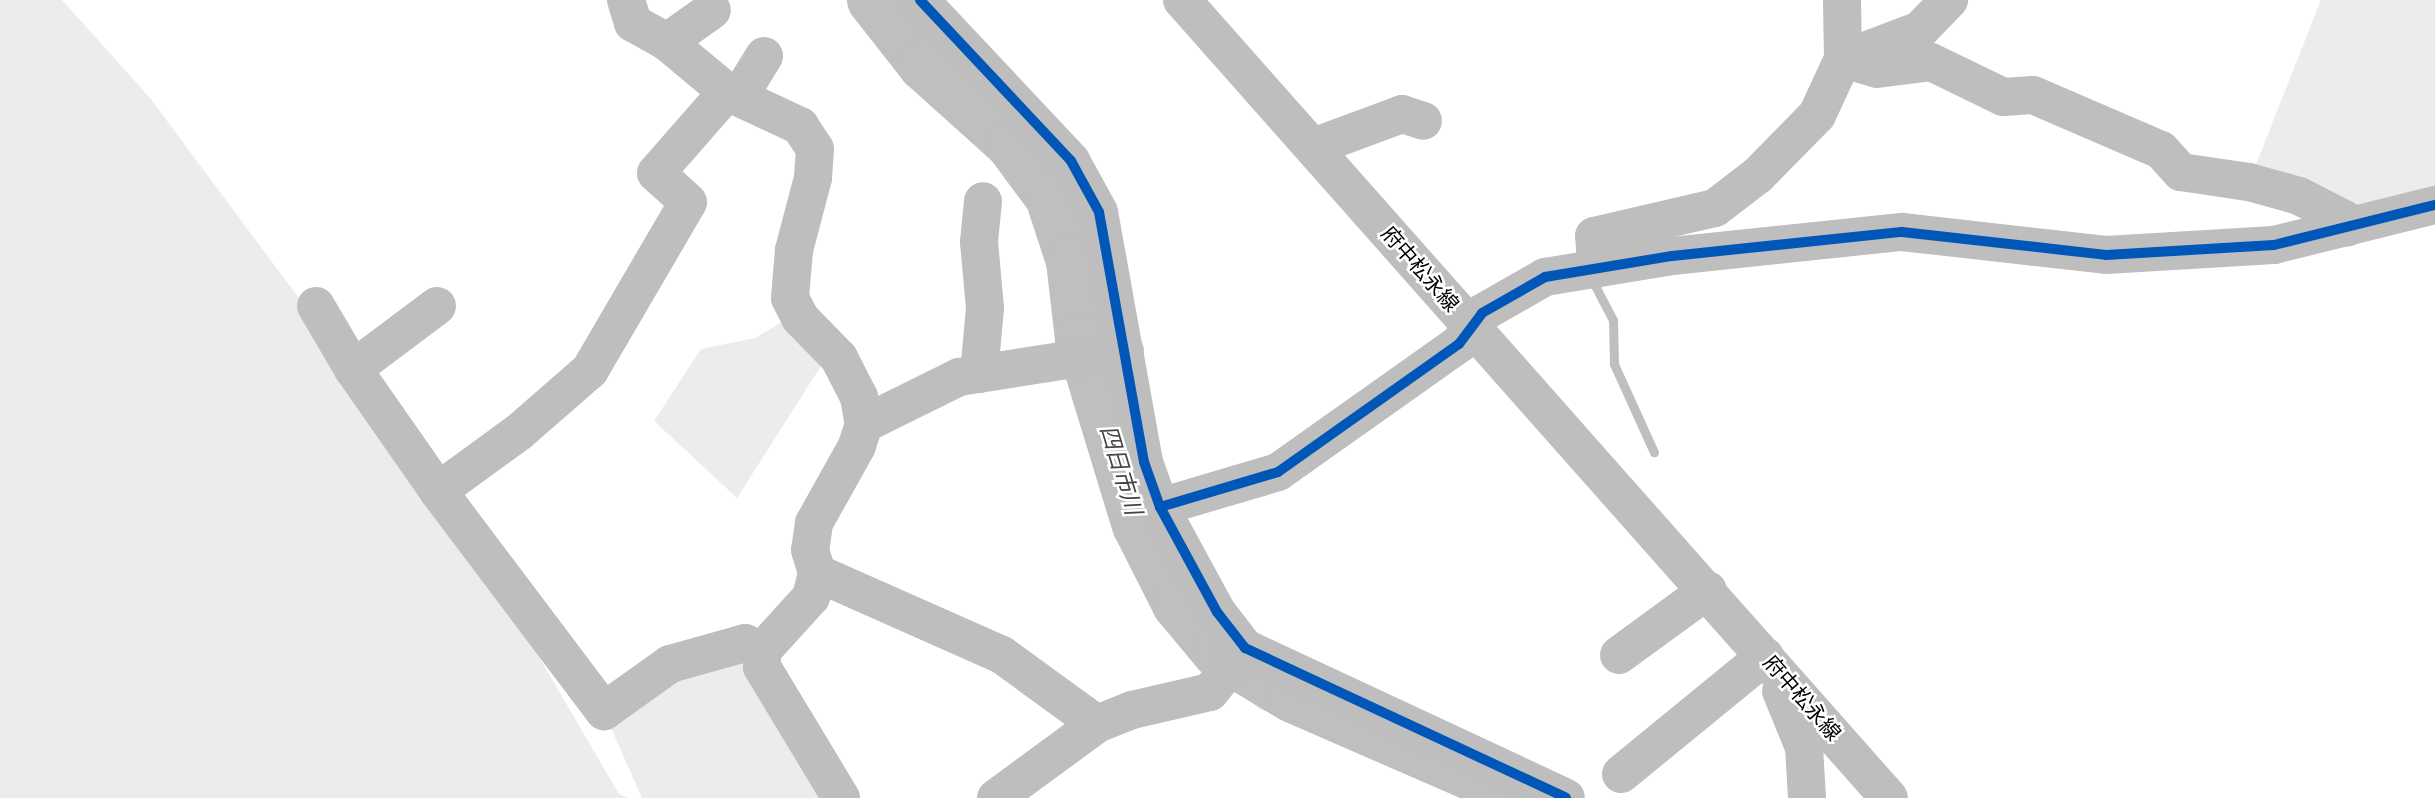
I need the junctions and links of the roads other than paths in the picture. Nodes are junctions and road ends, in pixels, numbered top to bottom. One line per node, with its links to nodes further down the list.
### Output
1 (625, 0): 7 (street)
2 (920, 0): 20 (street)
3 (1949, 0): 6 (street)
4 (1192, 3): 12 (street, 府中松永線)
5 (712, 10): 7 (street)
6 (1836, 31): 8 (street); 15 (street); 16 (street)
7 (667, 42): 10 (street)
8 (1931, 45)
9 (764, 55): 10 (street)
10 (733, 94): 23 (street); 24 (street)
11 (1423, 121): 12 (street)
12 (1313, 147): 19 (street, 府中松永線)
13 (982, 201): 22 (street)
14 (2435, 205): 15 (street)
15 (2347, 226): 16 (street)
16 (1596, 268): 19 (street)
17 (316, 306): 21 (street)
18 (437, 306): 21 (street)
19 (1471, 327): 25 (street); 27 (street, 府中松永線)
20 (1102, 354): 22 (street); 25 (street)
21 (353, 369): 24 (street)
22 (979, 374): 23 (street)
23 (863, 424): 26 (street)
24 (438, 491): 28 (street)
25 (1160, 507): 31 (street)
26 (817, 573): 28 (street); 32 (street)
27 (1712, 594): 29 (street); 30 (street, 府中松永線)
28 (762, 651): 34 (street)
29 (1619, 655)
30 (1763, 658): 33 (street); 37 (street, 府中松永線); 38 (street, 府中松永線)
31 (1234, 662): 32 (street); 36 (street)
32 (1097, 724): 35 (street)
33 (1621, 774)
34 (841, 798)
35 (996, 798)
36 (1566, 798)
37 (1807, 798)
38 (1889, 798)

